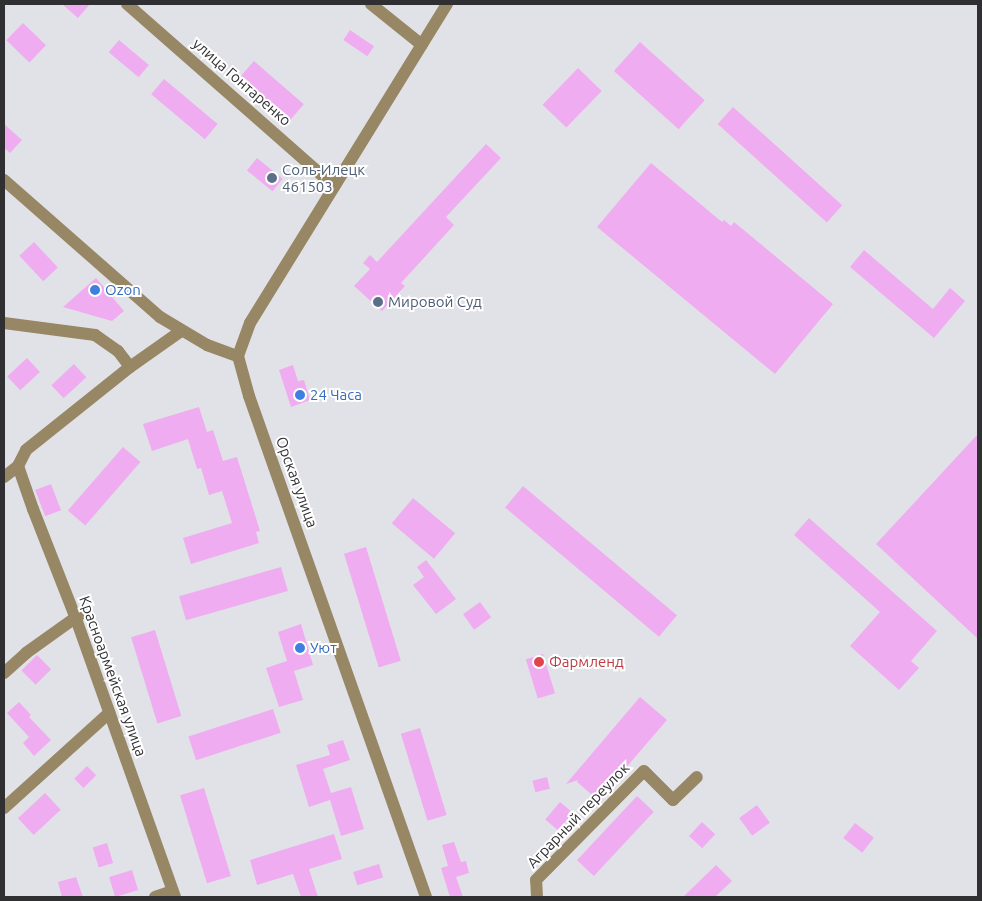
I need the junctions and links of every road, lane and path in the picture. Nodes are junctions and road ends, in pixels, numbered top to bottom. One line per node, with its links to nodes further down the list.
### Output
1 (127, 4): 6 (street, улица Гонтаренко)
2 (371, 4): 4 (street)
3 (447, 4): 4 (street)
4 (422, 45): 6 (street)
5 (4, 180): 8 (street)
6 (334, 186): 9 (street)
7 (4, 323): 10 (street)
8 (181, 331): 9 (street); 10 (street)
9 (238, 356): 20 (street, Орская улица)
10 (130, 366): 11 (street)
11 (20, 462): 12 (street); 13 (street, Красноармейская улица)
12 (4, 477)
13 (78, 614): 14 (street); 15 (street, Красноармейская улица)
14 (4, 673)
15 (109, 712): 17 (street); 18 (street, Красноармейская улица)
16 (697, 776): 21 (street, Аграрный переулок)
17 (4, 808)
18 (174, 894): 19 (street)
19 (155, 897)
20 (426, 897)
21 (537, 897)

